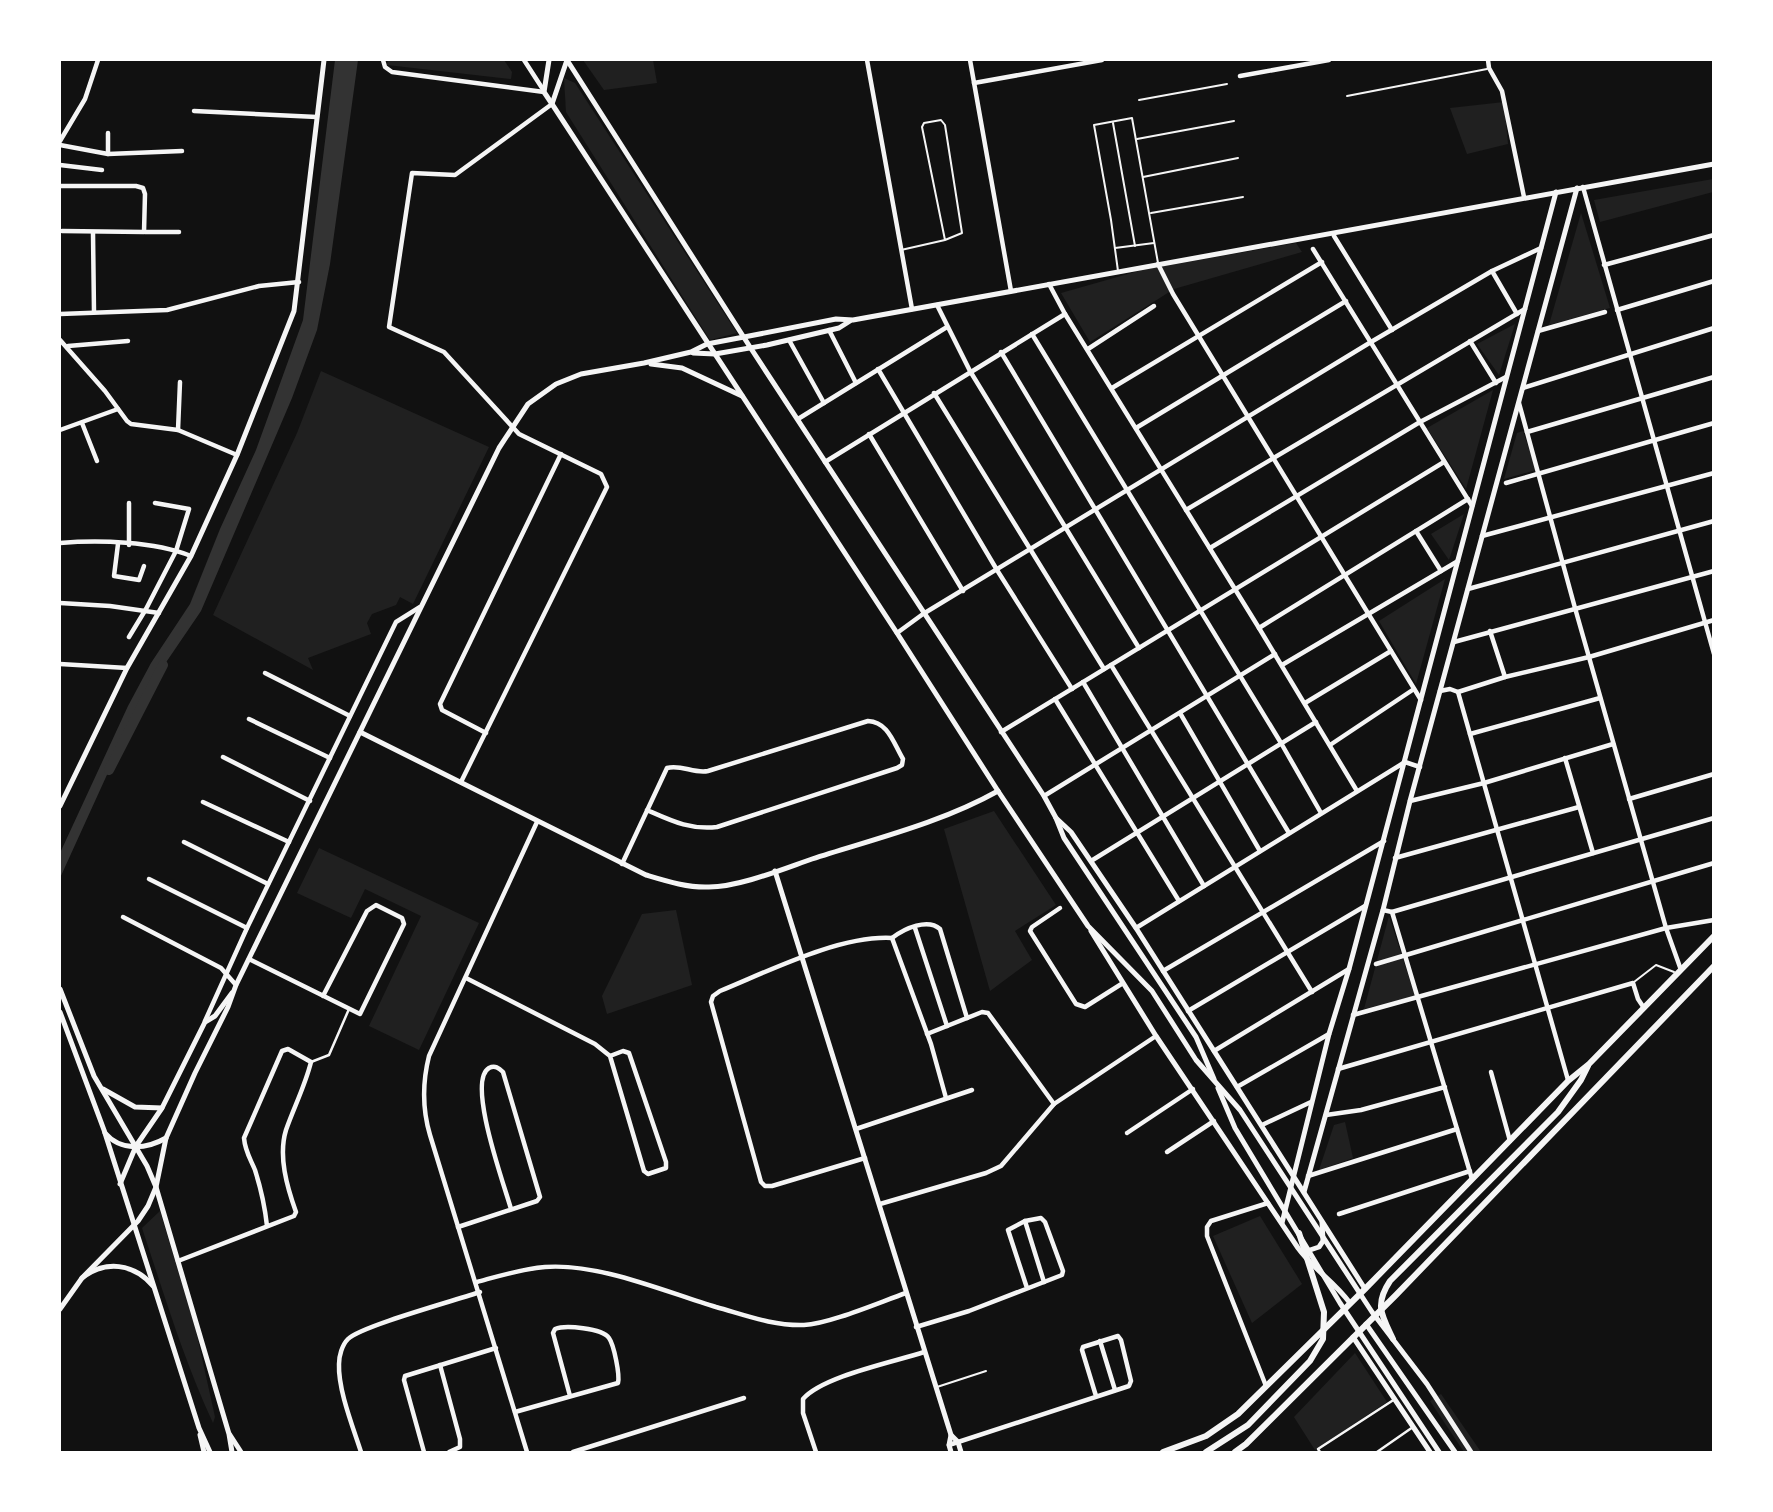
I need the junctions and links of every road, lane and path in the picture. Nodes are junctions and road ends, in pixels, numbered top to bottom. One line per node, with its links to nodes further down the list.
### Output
1 (98, 60): 26 (street)
2 (324, 60): 21 (street)
3 (383, 60): 16 (street)
4 (524, 60): 16 (street)
5 (549, 60): 16 (street)
6 (567, 60): 19 (street); 81 (street)
7 (867, 60): 52 (street)
8 (970, 60): 14 (street)
9 (1102, 60): 14 (street)
10 (1329, 60): 13 (street)
11 (1488, 60): 12 (street)
12 (1489, 68): 17 (lane); 38 (street)
13 (1240, 76)
14 (974, 83): 61 (street)
15 (1227, 84): 18 (lane)
16 (544, 92): 19 (street)
17 (1347, 96)
18 (1139, 100)
19 (552, 104): 87 (street); 119 (street)
20 (194, 111): 21 (street)
21 (317, 117): 59 (street)
22 (1113, 121): 25 (lane); 48 (lane); 49 (lane)
23 (1234, 121): 25 (lane)
24 (108, 133): 28 (street)
25 (1136, 139): 33 (lane)
26 (60, 143): 28 (street)
27 (183, 151): 28 (street)
28 (108, 153)
29 (1237, 158): 33 (lane)
30 (1713, 164): 35 (street)
31 (60, 165): 32 (street)
32 (102, 170)
33 (1143, 177): 39 (lane)
34 (60, 186): 41 (street)
35 (1580, 188): 36 (street); 55 (street); 78 (street)
36 (1556, 192): 38 (street); 51 (street)
37 (1243, 197): 39 (lane)
38 (1524, 197): 54 (street)
39 (1149, 214): 47 (lane)
40 (62, 231): 43 (street)
41 (144, 232): 42 (street); 43 (street)
42 (179, 232)
43 (93, 233): 68 (street)
44 (1713, 235): 55 (street)
45 (1334, 236): 77 (street)
46 (945, 240): 46 (lane); 52 (lane)
47 (1155, 243): 48 (lane); 54 (lane)
48 (1135, 246): 49 (lane)
49 (1115, 248): 56 (lane)
50 (1313, 248): 53 (street)
51 (1541, 248): 57 (street); 65 (street)
52 (901, 250): 66 (street)
53 (1322, 262): 62 (street); 80 (street)
54 (1158, 264): 56 (street); 80 (street)
55 (1604, 265): 67 (street)
56 (1118, 271): 60 (street)
57 (1492, 271): 72 (street); 77 (street)
58 (1713, 281): 67 (street)
59 (299, 282): 68 (street); 127 (street)
60 (1049, 284): 61 (street); 71 (street)
61 (1011, 291): 63 (street)
62 (1346, 301): 86 (street); 98 (street)
63 (937, 305): 66 (street); 74 (street)
64 (1154, 306): 90 (street)
65 (1526, 308): 72 (street); 99 (street)
66 (912, 309): 73 (street)
67 (1617, 310): 94 (street)
68 (94, 312): 70 (street)
69 (1605, 312): 78 (street)
70 (60, 314)
71 (1065, 314): 79 (street); 90 (street)
72 (1517, 314): 85 (street)
73 (853, 320): 76 (street); 81 (street)
74 (947, 327): 96 (street); 97 (street)
75 (1713, 328): 94 (street)
76 (829, 330): 83 (street); 102 (street)
77 (1392, 330): 86 (street)
78 (1538, 331): 106 (street)
79 (1032, 334): 92 (street); 137 (street)
80 (1198, 336): 98 (street); 105 (street)
81 (744, 337): 87 (street); 89 (street)
82 (60, 340): 88 (street)
83 (789, 340): 89 (street); 111 (street)
84 (128, 341): 88 (street)
85 (1470, 341): 103 (street); 104 (street)
86 (1371, 342): 104 (street); 114 (street)
87 (707, 344): 91 (street); 93 (street)
88 (67, 346): 112 (street)
89 (750, 347): 93 (street); 115 (street)
90 (1088, 349): 105 (street)
91 (691, 352): 93 (street); 95 (street)
92 (1001, 352): 97 (street); 143 (street)
93 (715, 354): 108 (street)
94 (1630, 354): 106 (street); 109 (street)
95 (645, 363): 108 (street); 119 (street)
96 (878, 369): 102 (street); 113 (street)
97 (970, 372): 107 (street); 148 (street)
98 (1222, 375): 114 (street); 120 (street)
99 (1508, 376): 103 (street); 142 (street)
100 (1713, 377): 109 (street)
101 (180, 382): 122 (street)
102 (856, 383): 111 (street)
103 (1496, 383): 116 (street)
104 (1396, 384): 116 (street); 128 (street)
105 (1112, 388): 120 (street)
106 (1523, 388): 110 (street)
107 (934, 393): 113 (street); 156 (street)
108 (742, 396): 183 (street)
109 (1643, 398): 123 (street); 125 (street)
110 (1519, 402): 123 (street); 150 (street)
111 (824, 403): 115 (street)
112 (118, 409): 117 (street); 122 (street)
113 (904, 412): 124 (street); 162 (street)
114 (1249, 417): 128 (street); 132 (street)
115 (798, 419): 130 (street)
116 (1420, 422): 131 (street); 138 (street)
117 (82, 423): 121 (street); 129 (street)
118 (1713, 423): 125 (street)
119 (512, 426): 126 (street); 171 (street)
120 (1136, 428): 132 (street)
121 (60, 430)
122 (178, 430): 127 (street)
123 (1527, 432): 134 (street)
124 (869, 434): 130 (street); 169 (street)
125 (1654, 439): 134 (street); 136 (street)
126 (561, 454): 216 (street); 216 (street)
127 (237, 455): 158 (street)
128 (1272, 457): 138 (street); 144 (street)
129 (97, 461)
130 (825, 462): 176 (street)
131 (1444, 462): 139 (street); 151 (street)
132 (1162, 470): 137 (street); 144 (street)
133 (1713, 473): 136 (street)
134 (1539, 475): 135 (street); 145 (street)
135 (1506, 483)
136 (1667, 485): 145 (street); 147 (street)
137 (1128, 491): 143 (street); 174 (street)
138 (1297, 498): 151 (street); 155 (street)
139 (1468, 499): 142 (street); 149 (street)
140 (129, 503): 154 (street)
141 (155, 503): 157 (street)
142 (1472, 506): 159 (street)
143 (1098, 510): 148 (street); 181 (street)
144 (1186, 510): 155 (street)
145 (1551, 518): 150 (street); 160 (street)
146 (1713, 520): 147 (street)
147 (1678, 529): 160 (street); 166 (street)
148 (1065, 530): 156 (street); 186 (street)
149 (1416, 531): 163 (street); 165 (street)
150 (1482, 536): 168 (street)
151 (1321, 537): 165 (street); 167 (street)
152 (60, 543): 153 (street)
153 (118, 544): 154 (street); 161 (street)
154 (128, 545): 157 (street)
155 (1210, 548): 167 (street)
156 (1031, 550): 162 (street); 195 (street)
157 (176, 551): 158 (street); 173 (street)
158 (191, 556): 175 (street)
159 (1458, 561): 163 (street); 207 (street)
160 (1564, 562): 168 (street); 172 (street)
161 (144, 566)
162 (997, 570): 169 (street); 200 (street)
163 (1441, 571): 177 (street)
164 (1713, 571): 166 (street)
165 (1345, 576): 177 (street); 180 (street)
166 (1692, 577): 172 (street); 179 (street)
167 (1235, 589): 174 (street); 180 (street)
168 (1468, 589): 185 (street)
169 (963, 591): 176 (street)
170 (60, 603): 173 (street)
171 (421, 607): 210 (street); 215 (street)
172 (1575, 608): 182 (street); 190 (street)
173 (146, 609): 175 (street); 184 (street)
174 (1201, 610): 181 (street); 197 (street)
175 (160, 613): 194 (street)
176 (923, 614): 183 (street); 214 (street)
177 (1368, 614): 187 (street); 193 (street)
178 (1713, 620): 179 (street)
179 (1704, 622): 189 (street); 190 (street)
180 (1259, 628): 188 (street)
181 (1168, 630): 186 (street); 204 (street)
182 (1490, 631): 185 (street); 198 (street)
183 (897, 633): 233 (street)
184 (129, 637)
185 (1454, 642): 202 (street)
186 (1139, 648): 192 (street)
187 (1391, 651): 201 (street); 208 (street)
188 (1275, 654): 193 (street); 197 (street)
189 (1713, 654)
190 (1589, 657): 198 (street); 205 (street)
191 (60, 664): 194 (street)
192 (1111, 665): 195 (street); 213 (street)
193 (1282, 665): 208 (street)
194 (127, 668): 241 (street)
195 (1104, 669): 199 (street)
196 (265, 673): 210 (street)
197 (1240, 676): 204 (street); 218 (street)
198 (1504, 677): 203 (street)
199 (1083, 682): 200 (street); 221 (street)
200 (1072, 689): 206 (street)
201 (1414, 689): 207 (street); 220 (street)
202 (1440, 691): 203 (street); 228 (street)
203 (1458, 692): 217 (street)
204 (1207, 696): 209 (street); 226 (street)
205 (1600, 698): 217 (street); 219 (street)
206 (1055, 699): 214 (street); 227 (street)
207 (1421, 700): 225 (street)
208 (1305, 703): 212 (street)
209 (1180, 712): 213 (street); 230 (street)
210 (350, 716): 224 (street)
211 (249, 719): 224 (street)
212 (1316, 722): 218 (street); 220 (street)
213 (1151, 730): 221 (street); 236 (street)
214 (1001, 732): 235 (street)
215 (360, 733): 231 (street); 288 (street)
216 (486, 733): 231 (street)
217 (1470, 734): 232 (street)
218 (1281, 743): 226 (street); 244 (street)
219 (1613, 744): 223 (street); 237 (street)
220 (1330, 745): 234 (street)
221 (1122, 748): 227 (street); 245 (street)
222 (223, 757): 238 (street)
223 (1565, 758): 232 (street); 242 (street)
224 (330, 759): 238 (street)
225 (1405, 762): 228 (street); 234 (street); 253 (street)
226 (1248, 764): 230 (street); 251 (street)
227 (1095, 765): 235 (street); 250 (street)
228 (1420, 767): 239 (street)
229 (1713, 774): 237 (street)
230 (1219, 782): 236 (street); 256 (street)
231 (460, 783): 248 (street)
232 (1484, 783): 239 (street); 249 (street)
233 (998, 791): 263 (street); 278 (street)
234 (1357, 791): 244 (street)
235 (1044, 796): 246 (street)
236 (1193, 798): 245 (street); 262 (street)
237 (1629, 799): 252 (street)
238 (310, 800): 255 (street)
239 (1410, 801): 258 (street)
240 (203, 802): 255 (street)
241 (60, 806)
242 (1579, 807): 249 (street); 257 (street)
243 (647, 810): 243 (street); 261 (street)
244 (1321, 813): 251 (street)
245 (1163, 816): 250 (street); 268 (street)
246 (1056, 818): 259 (street); 362 (street)
247 (1713, 818): 252 (street)
248 (537, 822): 261 (street); 296 (street)
249 (1497, 830): 258 (street); 264 (street)
250 (1137, 833): 259 (street); 269 (street)
251 (1289, 833): 256 (street)
252 (1641, 839): 257 (street); 266 (street)
253 (1384, 841): 270 (street); 273 (street)
254 (184, 842): 267 (street)
255 (289, 842): 267 (street)
256 (1260, 851): 262 (street)
257 (1593, 853): 264 (street)
258 (1395, 858): 272 (street)
259 (1091, 861): 281 (street)
260 (1713, 863): 266 (street)
261 (622, 864): 263 (street)
262 (1235, 866): 268 (street); 273 (street)
263 (775, 871): 287 (street)
264 (1510, 877): 274 (street); 276 (street)
265 (149, 879): 279 (street)
266 (1653, 882): 276 (street); 282 (street)
267 (268, 884): 279 (street)
268 (1204, 886): 269 (street)
269 (1179, 901): 281 (street)
270 (1366, 906): 285 (street); 292 (street)
271 (1059, 908): 297 (street)
272 (1383, 910): 274 (street); 309 (street)
273 (1264, 912): 285 (street); 293 (street)
274 (1392, 912): 286 (street)
275 (123, 917): 295 (street)
276 (1522, 920): 286 (street); 290 (street)
277 (1713, 920): 282 (street)
278 (1088, 926): 297 (street); 378 (street)
279 (247, 928): 295 (street)
280 (915, 928): 284 (street); 310 (street); 312 (street)
281 (1136, 928): 293 (street)
282 (1666, 928): 290 (street); 294 (street)
283 (1713, 936): 294 (main road)
284 (892, 938): 287 (street); 313 (street)
285 (1288, 952): 301 (street); 307 (street)
286 (1405, 955): 289 (street); 303 (street)
287 (804, 958): 336 (street); 344 (street)
288 (249, 959): 299 (street); 302 (street)
289 (1376, 964)
290 (1535, 965): 303 (street); 304 (street)
291 (1713, 966): 375 (main road)
292 (1349, 969): 301 (street); 314 (street)
293 (1163, 972): 307 (street)
294 (1680, 972): 298 (lane); 305 (main road)
295 (225, 975): 299 (street); 311 (street)
296 (466, 978): 318 (street); 361 (street)
297 (1122, 983): 315 (street)
298 (1633, 983): 304 (street); 305 (street)
299 (235, 988): 311 (street); 340 (street)
300 (60, 989): 324 (street)
301 (1312, 992): 317 (street)
302 (323, 996): 306 (street); 306 (street)
303 (1418, 998): 309 (street); 316 (street)
304 (1547, 1008): 316 (street); 323 (street)
305 (1644, 1008): 320 (main road)
306 (349, 1009): 319 (street)
307 (1188, 1011): 317 (street)
308 (60, 1012): 338 (street)
309 (1352, 1015): 321 (street)
310 (967, 1018): 312 (street); 331 (street)
311 (205, 1022): 332 (street)
312 (947, 1026): 313 (street)
313 (927, 1034): 329 (street)
314 (1329, 1034): 325 (street); 330 (street)
315 (1156, 1036): 327 (street); 331 (street)
316 (1431, 1043): 321 (street); 326 (street)
317 (1214, 1051): 325 (street)
318 (610, 1056): 318 (street)
319 (311, 1062): 360 (street); 360 (street)
320 (1589, 1064): 323 (main road); 378 (main road)
321 (1338, 1069): 333 (street)
322 (1491, 1072): 341 (street)
323 (1568, 1081): 341 (main road)
324 (101, 1087): 332 (street); 342 (street)
325 (1237, 1087): 335 (street)
326 (1445, 1087): 333 (street); 337 (street)
327 (1193, 1089): 334 (street); 339 (street)
328 (972, 1090): 329 (street)
329 (946, 1098): 336 (street)
330 (1311, 1102): 335 (street); 346 (street)
331 (1054, 1104): 353 (street)
332 (162, 1108): 342 (street)
333 (1326, 1115): 347 (street)
334 (1214, 1121): 343 (street); 352 (street)
335 (1262, 1125): 346 (street)
336 (856, 1129): 344 (street)
337 (1457, 1129): 345 (street); 347 (street)
338 (104, 1130): 342 (street); 349 (street)
339 (1127, 1133)
340 (166, 1138): 342 (street); 350 (street)
341 (1510, 1141): 348 (main road)
342 (136, 1146): 349 (street); 350 (street)
343 (1167, 1152)
344 (865, 1158): 353 (street)
345 (1470, 1171): 348 (street); 355 (street)
346 (1295, 1176): 351 (street); 358 (street)
347 (1308, 1176): 351 (street)
348 (1472, 1180): 369 (main road)
349 (120, 1184): 359 (street)
350 (156, 1186): 359 (street); 364 (street)
351 (1304, 1192): 356 (street)
352 (1268, 1203): 358 (street); 384 (street)
353 (880, 1205): 372 (street)
354 (511, 1209): 354 (street); 361 (street)
355 (1339, 1214)
356 (1322, 1220): 363 (street); 369 (street)
357 (1025, 1222): 366 (street); 366 (street); 368 (street)
358 (1282, 1223): 363 (street)
359 (132, 1225): 365 (street); 370 (street)
360 (267, 1226): 364 (street)
361 (458, 1227): 367 (street)
362 (1300, 1233): 412 (main road); 416 (street)
363 (1298, 1248): 373 (street)
364 (178, 1261): 394 (street)
365 (82, 1278): 370 (street); 374 (street)
366 (1044, 1282): 368 (street)
367 (477, 1283): 371 (street); 372 (street)
368 (1027, 1289): 376 (street)
369 (1365, 1289): 373 (main road)
370 (156, 1292): 393 (street)
371 (480, 1293): 380 (street); 403 (street)
372 (906, 1293): 376 (street)
373 (1350, 1303): 384 (main road)
374 (60, 1309)
375 (1366, 1324): 377 (main road); 417 (street)
376 (916, 1327): 381 (street)
377 (1353, 1337): 390 (street); 413 (main road)
378 (1393, 1339): 418 (street)
379 (1100, 1341): 386 (street); 386 (street); 387 (street)
380 (496, 1348): 382 (street); 391 (street)
381 (925, 1352): 385 (street); 408 (street)
382 (440, 1364): 404 (street); 405 (street)
383 (986, 1371): 385 (lane)
384 (1266, 1386): 411 (main road)
385 (935, 1388): 395 (street)
386 (1115, 1390): 387 (street)
387 (1096, 1395): 396 (street)
388 (570, 1396): 388 (street); 391 (street)
389 (744, 1398): 407 (street)
390 (1395, 1399): 392 (street); 398 (street)
391 (515, 1412): 406 (street)
392 (1413, 1427): 414 (street); 415 (street)
393 (199, 1428): 399 (street); 400 (street)
394 (229, 1434): 401 (street); 402 (street)
395 (951, 1435): 396 (street); 397 (street)
396 (958, 1442): 397 (street); 410 (street)
397 (949, 1445): 409 (street)
398 (1319, 1451)
399 (204, 1452)
400 (210, 1452)
401 (232, 1452)
402 (241, 1452)
403 (361, 1452)
404 (425, 1452)
405 (449, 1452)
406 (527, 1452)
407 (573, 1452)
408 (816, 1452)
409 (951, 1452)
410 (961, 1452)
411 (1163, 1452)
412 (1206, 1452)
413 (1235, 1452)
414 (1377, 1452)
415 (1430, 1452)
416 (1439, 1452)
417 (1455, 1452)
418 (1471, 1452)

